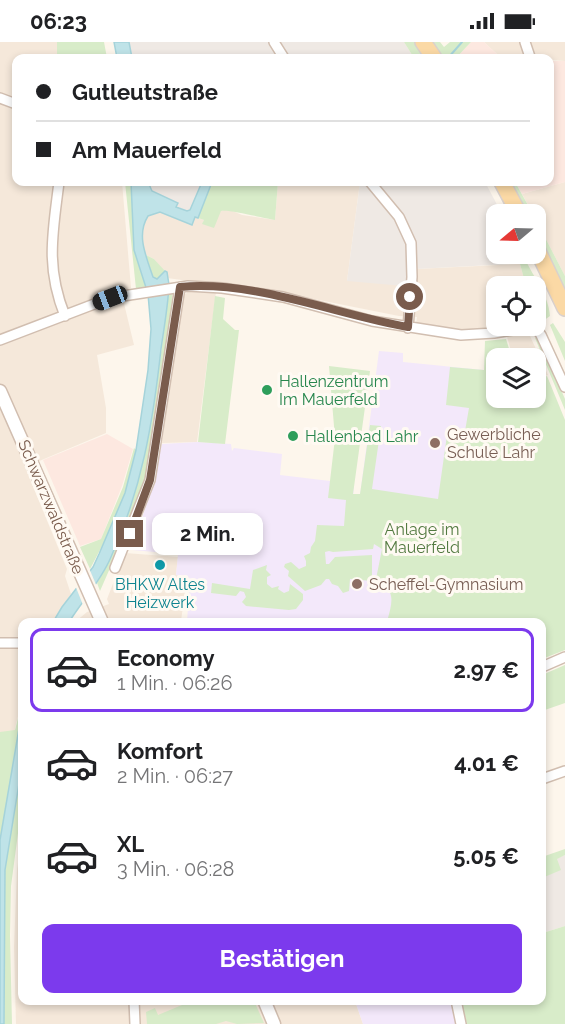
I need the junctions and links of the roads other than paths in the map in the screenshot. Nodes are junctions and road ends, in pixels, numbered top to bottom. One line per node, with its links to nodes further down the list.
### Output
1 (58, 186): 8 (street)
2 (373, 186): 9 (street)
3 (504, 186): 4 (main road)
4 (514, 204)
5 (544, 264): 7 (main road)
6 (176, 287): 8 (street); 9 (street); 13 (street)
7 (565, 308)
8 (65, 316): 10 (street)
9 (408, 327): 11 (street)
10 (0, 340)
11 (565, 387)
12 (0, 391): 14 (street, Schwarzwaldstraße)
13 (115, 568)
14 (100, 618)
15 (0, 643): 16 (street)
16 (18, 643)
17 (565, 657): 18 (street)
18 (546, 665)
19 (565, 771): 20 (street)
20 (546, 777)
21 (134, 1005): 24 (street)
22 (266, 1005): 25 (street)
23 (457, 1005): 26 (street)
24 (135, 1024)
25 (274, 1024)
26 (461, 1024)

